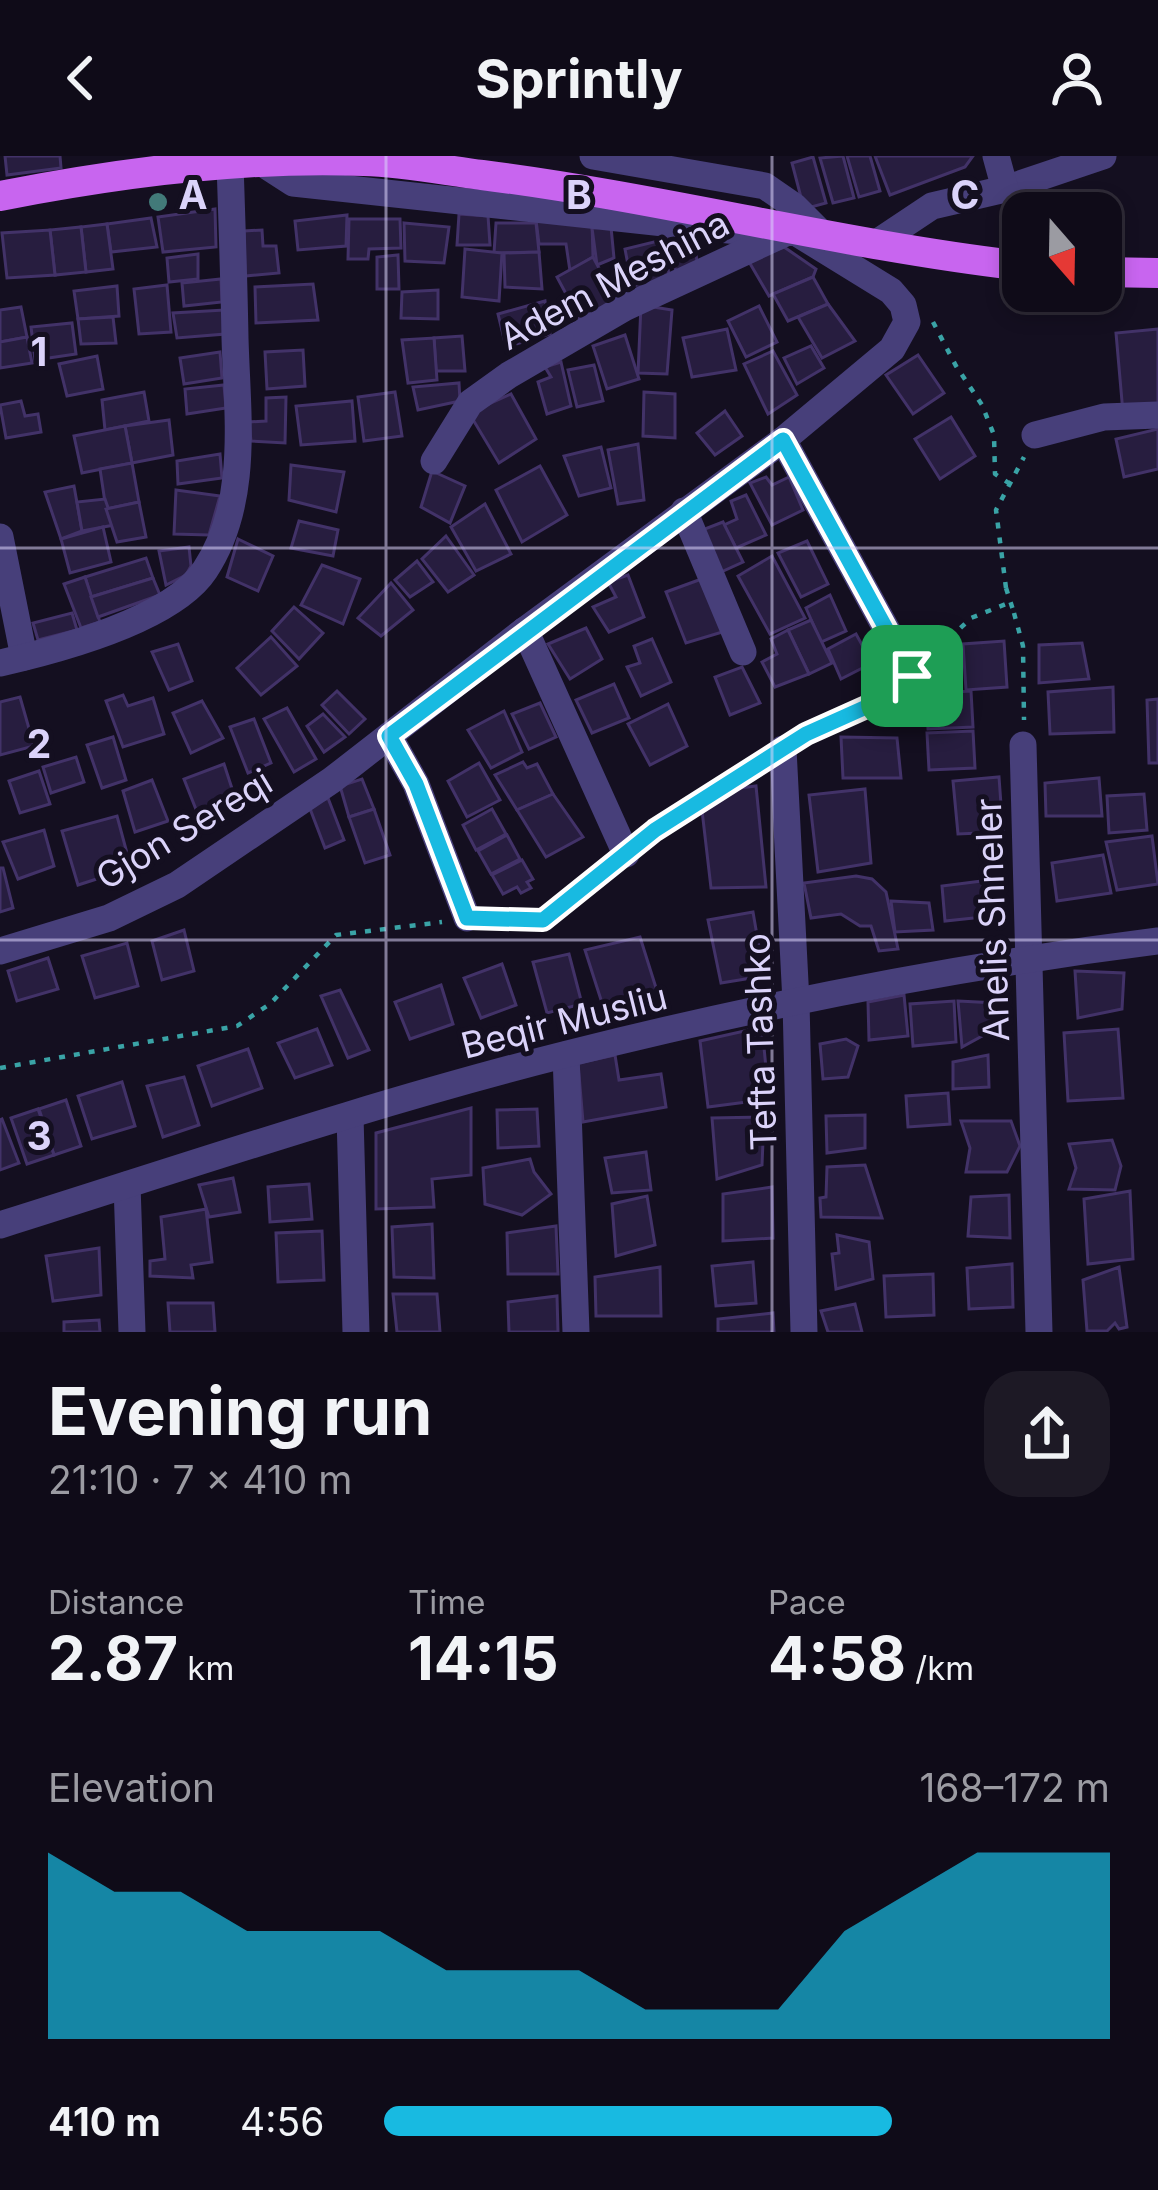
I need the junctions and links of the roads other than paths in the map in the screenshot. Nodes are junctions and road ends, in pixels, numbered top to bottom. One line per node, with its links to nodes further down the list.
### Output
1 (593, 156): 4 (street)
2 (996, 156): 7 (street)
3 (1103, 156): 7 (street)
4 (605, 157): 10 (street)
5 (268, 160): 6 (main road); 9 (main road)
6 (230, 164): 8 (main road); 23 (street)
7 (1005, 189): 11 (street)
8 (0, 196)
9 (783, 228): 10 (main road); 17 (street, Gjon Sereqi); 18 (street, Adem Meshina)
10 (824, 236): 11 (main road)
11 (875, 244): 12 (main road)
12 (1002, 263)
13 (1122, 272): 14 (main road)
14 (1158, 273)
15 (1158, 415): 16 (street)
16 (1035, 436)
17 (783, 440): 19 (street, Gjon Sereqi); 24 (street)
18 (434, 460)
19 (684, 511): 21 (street, Gjon Sereqi); 22 (street)
20 (0, 537): 23 (street)
21 (525, 630): 25 (street, Gjon Sereqi); 28 (street)
22 (743, 652)
23 (12, 660)
24 (912, 676)
25 (389, 736): 29 (street); 31 (street, Gjon Sereqi)
26 (1023, 746): 32 (street, Anelis Shneler)
27 (782, 749): 33 (street, Tefta Tashko)
28 (626, 854)
29 (467, 918)
30 (1158, 941): 32 (street, Beqir Musliu)
31 (0, 951)
32 (1029, 957): 33 (street, Beqir Musliu); 42 (street, Anelis Shneler)
33 (796, 1002): 34 (street, Beqir Musliu); 41 (street, Tefta Tashko)
34 (566, 1054): 35 (street, Beqir Musliu); 40 (street)
35 (350, 1116): 36 (street, Beqir Musliu); 39 (street)
36 (128, 1185): 37 (street, Beqir Musliu); 38 (street)
37 (0, 1225)
38 (132, 1332)
39 (356, 1332)
40 (575, 1332)
41 (804, 1332)
42 (1039, 1332)

